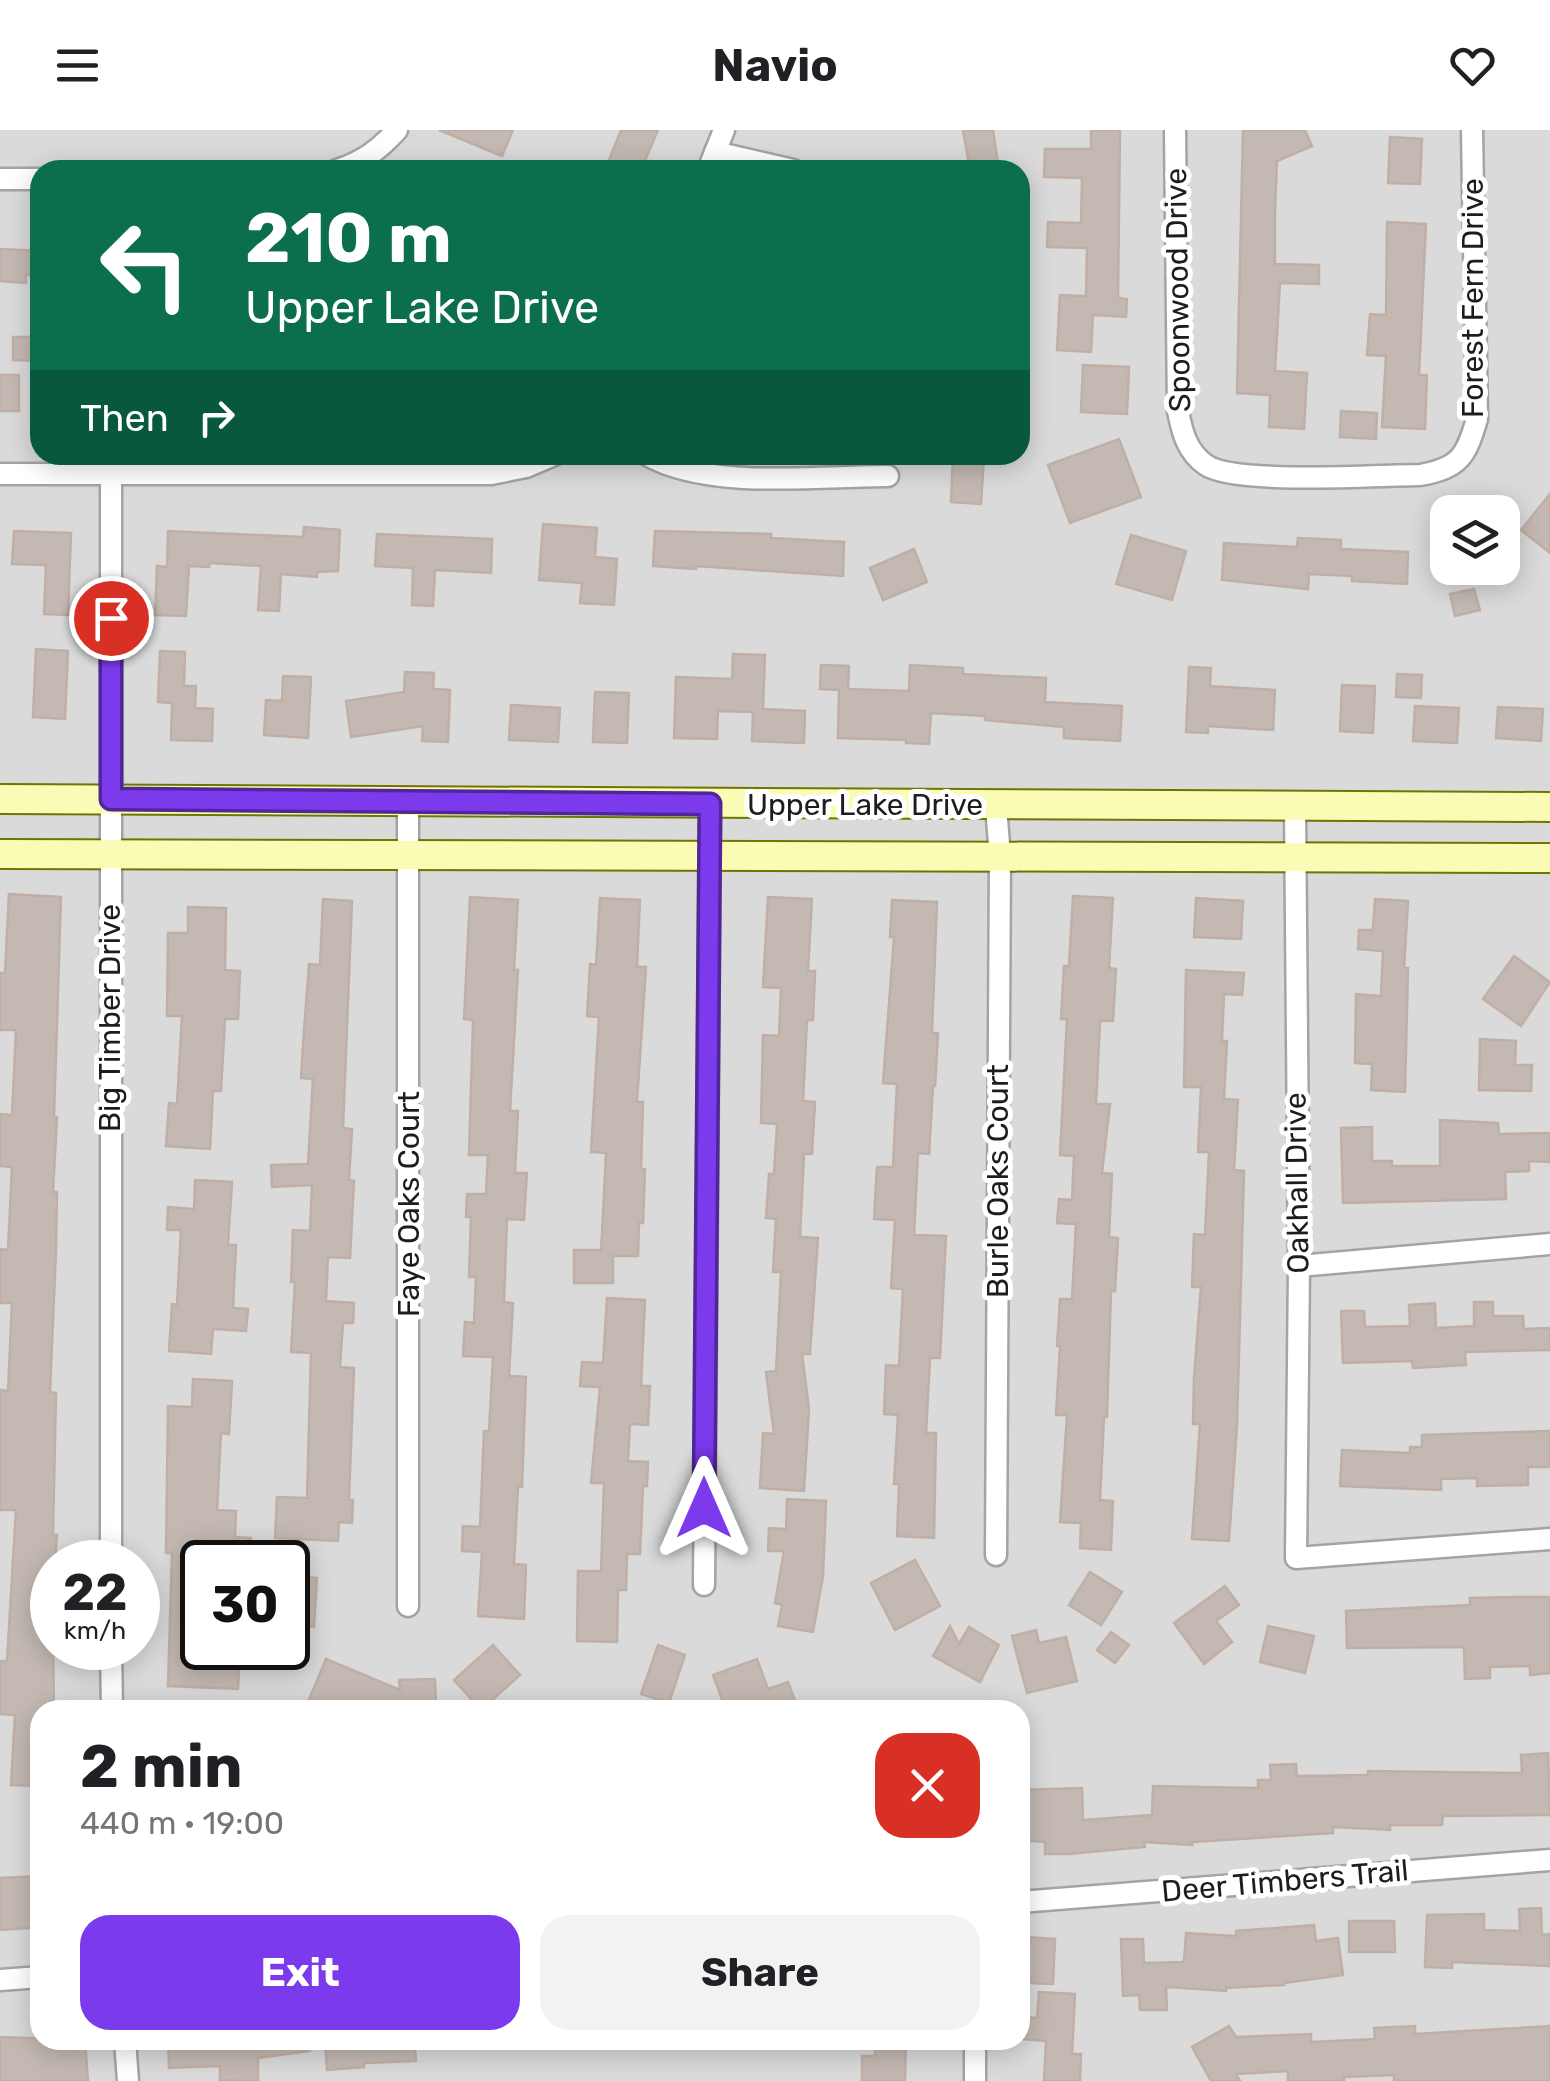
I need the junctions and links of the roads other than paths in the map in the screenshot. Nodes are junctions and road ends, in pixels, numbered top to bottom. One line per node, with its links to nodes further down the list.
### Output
1 (396, 130): 5 (street)
2 (724, 130): 6 (street)
3 (1175, 130): 9 (street, Spoonwood Drive)
4 (1472, 130): 9 (street, Forest Fern Drive)
5 (363, 160)
6 (711, 160)
7 (0, 179): 8 (street)
8 (30, 179)
9 (1459, 462)
10 (531, 465): 13 (street)
11 (668, 465): 14 (street)
12 (0, 474): 13 (street)
13 (112, 474): 15 (street, Big Timber Drive)
14 (888, 476)
15 (111, 799): 16 (street, Upper Lake Drive); 17 (street, Upper Lake Drive); 24 (street, Big Timber Drive)
16 (0, 800)
17 (408, 803): 18 (street, Upper Lake Drive); 23 (street, Faye Oaks Court)
18 (710, 804): 19 (street, Upper Lake Drive); 25 (street)
19 (996, 806): 21 (street, Upper Lake Drive); 26 (street, Burle Oaks Court)
20 (1550, 807): 21 (street, Upper Lake Drive)
21 (1296, 808): 27 (street, Oakhall Drive)
22 (0, 854): 24 (street, Upper Lake Drive)
23 (409, 854): 24 (street, Upper Lake Drive); 25 (street, Upper Lake Drive); 35 (street, Faye Oaks Court)
24 (109, 855): 32 (street, Big Timber Drive)
25 (708, 858): 26 (street, Upper Lake Drive); 34 (street)
26 (1000, 858): 27 (street, Upper Lake Drive); 33 (street, Burle Oaks Court)
27 (1294, 858): 28 (street, Upper Lake Drive); 30 (street, Oakhall Drive)
28 (1550, 858)
29 (1550, 1244): 30 (street)
30 (1298, 1266): 31 (street, Oakhall Drive)
31 (1550, 1539)
32 (111, 1540)
33 (996, 1556)
34 (704, 1585)
35 (408, 1606)
36 (111, 1670): 37 (street)
37 (112, 1700)
38 (1550, 1860): 39 (street, Deer Timbers Trail)
39 (1030, 1901)
40 (30, 1978): 41 (street)
41 (0, 1980)
42 (126, 2050): 44 (street)
43 (975, 2050): 45 (street)
44 (128, 2081)
45 (975, 2081)

